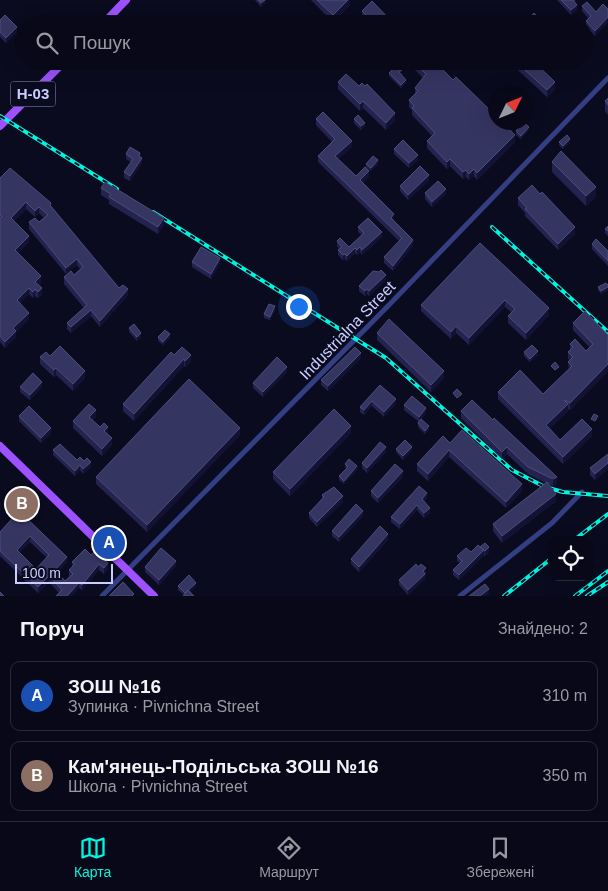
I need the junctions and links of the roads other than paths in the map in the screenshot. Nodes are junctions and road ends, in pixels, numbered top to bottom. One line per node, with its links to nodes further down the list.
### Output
1 (126, 0): 2 (main road)
2 (112, 15)
3 (56, 70): 5 (main road, Н-03)
4 (608, 78): 8 (street, Industrialna Street)
5 (0, 126)
6 (0, 446): 8 (main road)
7 (582, 492): 11 (street)
8 (128, 570): 9 (street, Industrialna Street); 10 (main road)
9 (102, 596)
10 (154, 596)
11 (460, 596)

